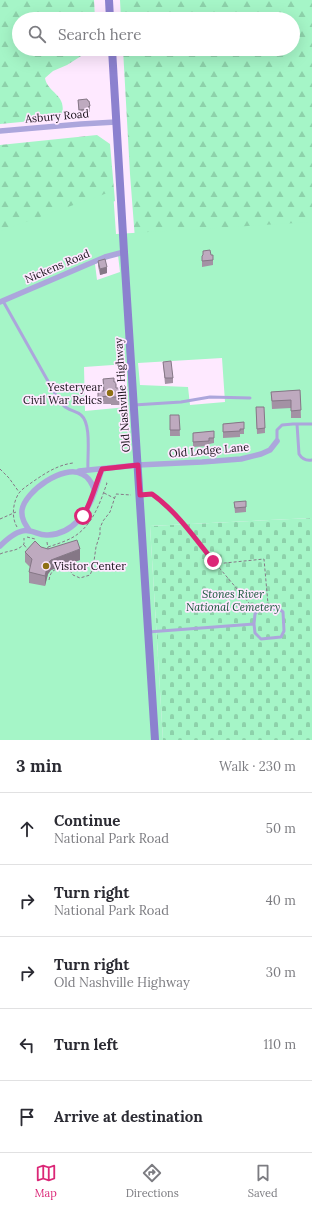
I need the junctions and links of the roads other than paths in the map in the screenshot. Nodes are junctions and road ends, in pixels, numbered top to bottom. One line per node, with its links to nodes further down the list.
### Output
1 (109, 0): 2 (main road)
2 (110, 12)
3 (112, 56): 4 (main road, Old Nashville Highway)
4 (116, 122): 5 (street, Asbury Road); 6 (main road, Old Nashville Highway)
5 (0, 131)
6 (124, 252): 7 (street, Nickens Road); 9 (main road, Old Nashville Highway)
7 (1, 301): 16 (lane)
8 (250, 398): 9 (lane)
9 (134, 405): 14 (main road, Old Nashville Highway)
10 (297, 424): 11 (lane); 12 (lane); 13 (lane)
11 (312, 424)
12 (277, 441): 14 (street, Old Lodge Lane)
13 (312, 460)
14 (138, 465): 15 (street, Old Lodge Lane); 22 (main road, Old Nashville Highway)
15 (102, 469): 16 (street, Old Lodge Lane); 18 (street)
16 (88, 470): 17 (street, Old Lodge Lane)
17 (75, 471): 18 (street); 19 (street)
18 (95, 491): 19 (street)
19 (29, 530): 20 (street)
20 (0, 546)
21 (254, 624): 21 (lane); 22 (lane)
22 (148, 632): 23 (main road, Old Nashville Highway)
23 (155, 740)

